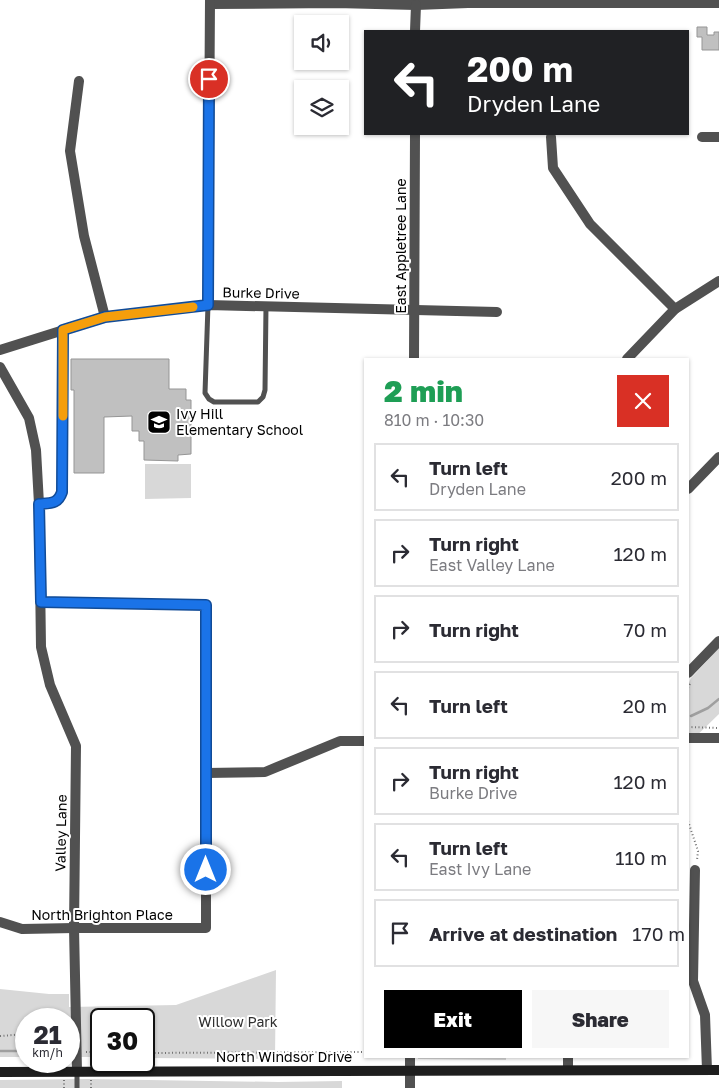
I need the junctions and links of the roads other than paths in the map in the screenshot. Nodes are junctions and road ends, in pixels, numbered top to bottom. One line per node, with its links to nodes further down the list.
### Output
1 (468, 1): 2 (street); 5 (street)
2 (652, 1): 4 (street)
3 (210, 2): 5 (street); 13 (street)
4 (719, 3)
5 (416, 5): 6 (street)
6 (416, 30)
7 (79, 81): 18 (street)
8 (415, 135): 15 (street, East Appletree Lane)
9 (551, 137): 16 (street)
10 (702, 137): 11 (street)
11 (719, 137)
12 (719, 281): 16 (street)
13 (208, 305): 14 (street, Burke Drive); 14 (lane); 18 (street, Burke Drive)
14 (266, 306): 15 (street, Burke Drive)
15 (414, 310): 17 (street, Burke Drive); 21 (street, East Appletree Lane)
16 (675, 310): 22 (street)
17 (497, 312)
18 (105, 317): 19 (street, Burke Drive)
19 (63, 330): 20 (street, Burke Drive); 26 (lane)
20 (0, 350)
21 (414, 358)
22 (628, 358)
23 (0, 367): 26 (street, Valley Lane)
24 (719, 457): 25 (street)
25 (689, 488)
26 (39, 504): 27 (street, Valley Lane)
27 (41, 602): 33 (street); 36 (street, Valley Lane)
28 (719, 641): 29 (street)
29 (689, 672)
30 (689, 738): 31 (street)
31 (719, 738)
32 (364, 742): 33 (street)
33 (206, 773): 36 (street, North Brighton Place)
34 (695, 870): 41 (street)
35 (0, 922): 36 (street, North Brighton Place)
36 (74, 928): 37 (street, Valley Lane)
37 (76, 1008)
38 (410, 1058): 43 (street)
39 (568, 1058): 40 (street)
40 (568, 1070): 41 (main road, North Windsor Drive); 43 (main road, North Windsor Drive)
41 (707, 1070): 42 (main road, North Windsor Drive)
42 (719, 1070)
43 (410, 1071): 46 (main road, North Windsor Drive); 49 (street)
44 (0, 1072): 45 (main road, North Windsor Drive)
45 (15, 1072)
46 (80, 1072)
47 (77, 1073): 48 (lane)
48 (77, 1088)
49 (410, 1088)

